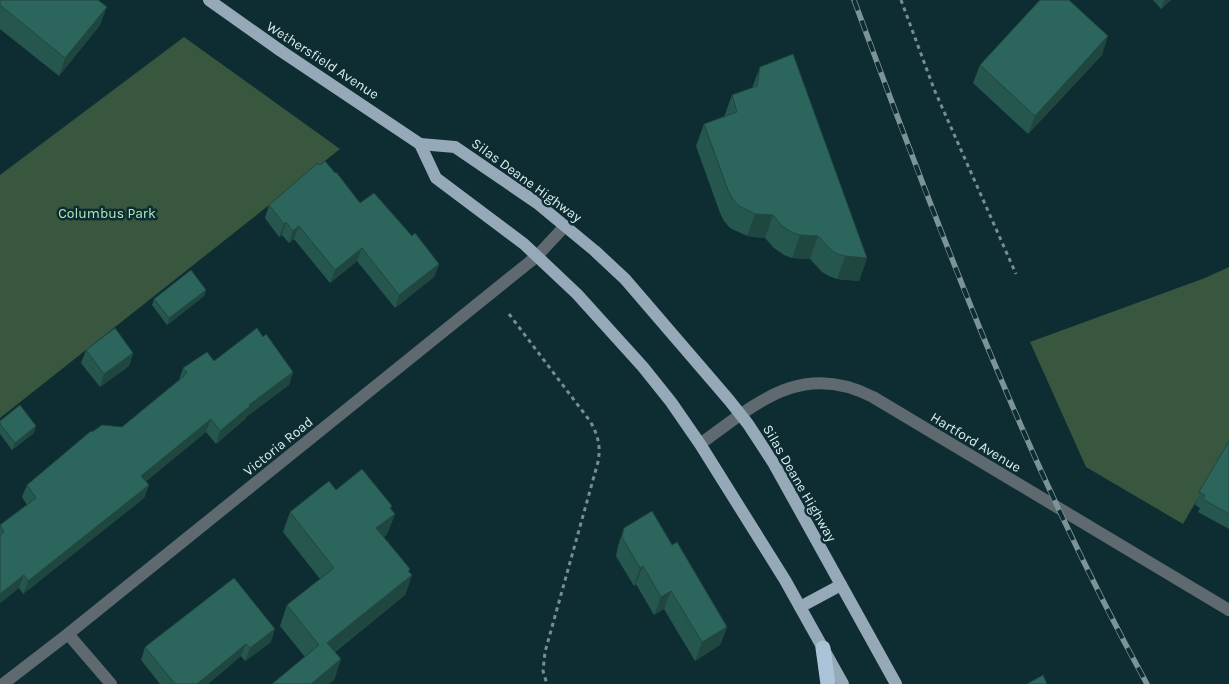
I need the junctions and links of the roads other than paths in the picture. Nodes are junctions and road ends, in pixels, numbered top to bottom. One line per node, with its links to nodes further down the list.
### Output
1 (209, 0): 2 (main road, Wethersfield Avenue)
2 (420, 144): 3 (main road, Silas Deane Highway); 4 (main road)
3 (566, 226): 4 (street, Victoria Road); 5 (main road, Silas Deane Highway)
4 (538, 256): 6 (main road); 10 (street, Victoria Road)
5 (741, 414): 6 (street, Hartford Avenue); 7 (main road, Silas Deane Highway); 9 (street, Hartford Avenue)
6 (700, 444): 8 (main road)
7 (841, 585): 8 (main road); 16 (main road, Silas Deane Highway)
8 (800, 608): 11 (main road)
9 (1229, 610)
10 (68, 634): 12 (street, Victoria Road); 13 (street)
11 (823, 648): 14 (highway); 15 (main road)
12 (3, 684)
13 (111, 684)
14 (828, 684)
15 (843, 684)
16 (896, 684)

